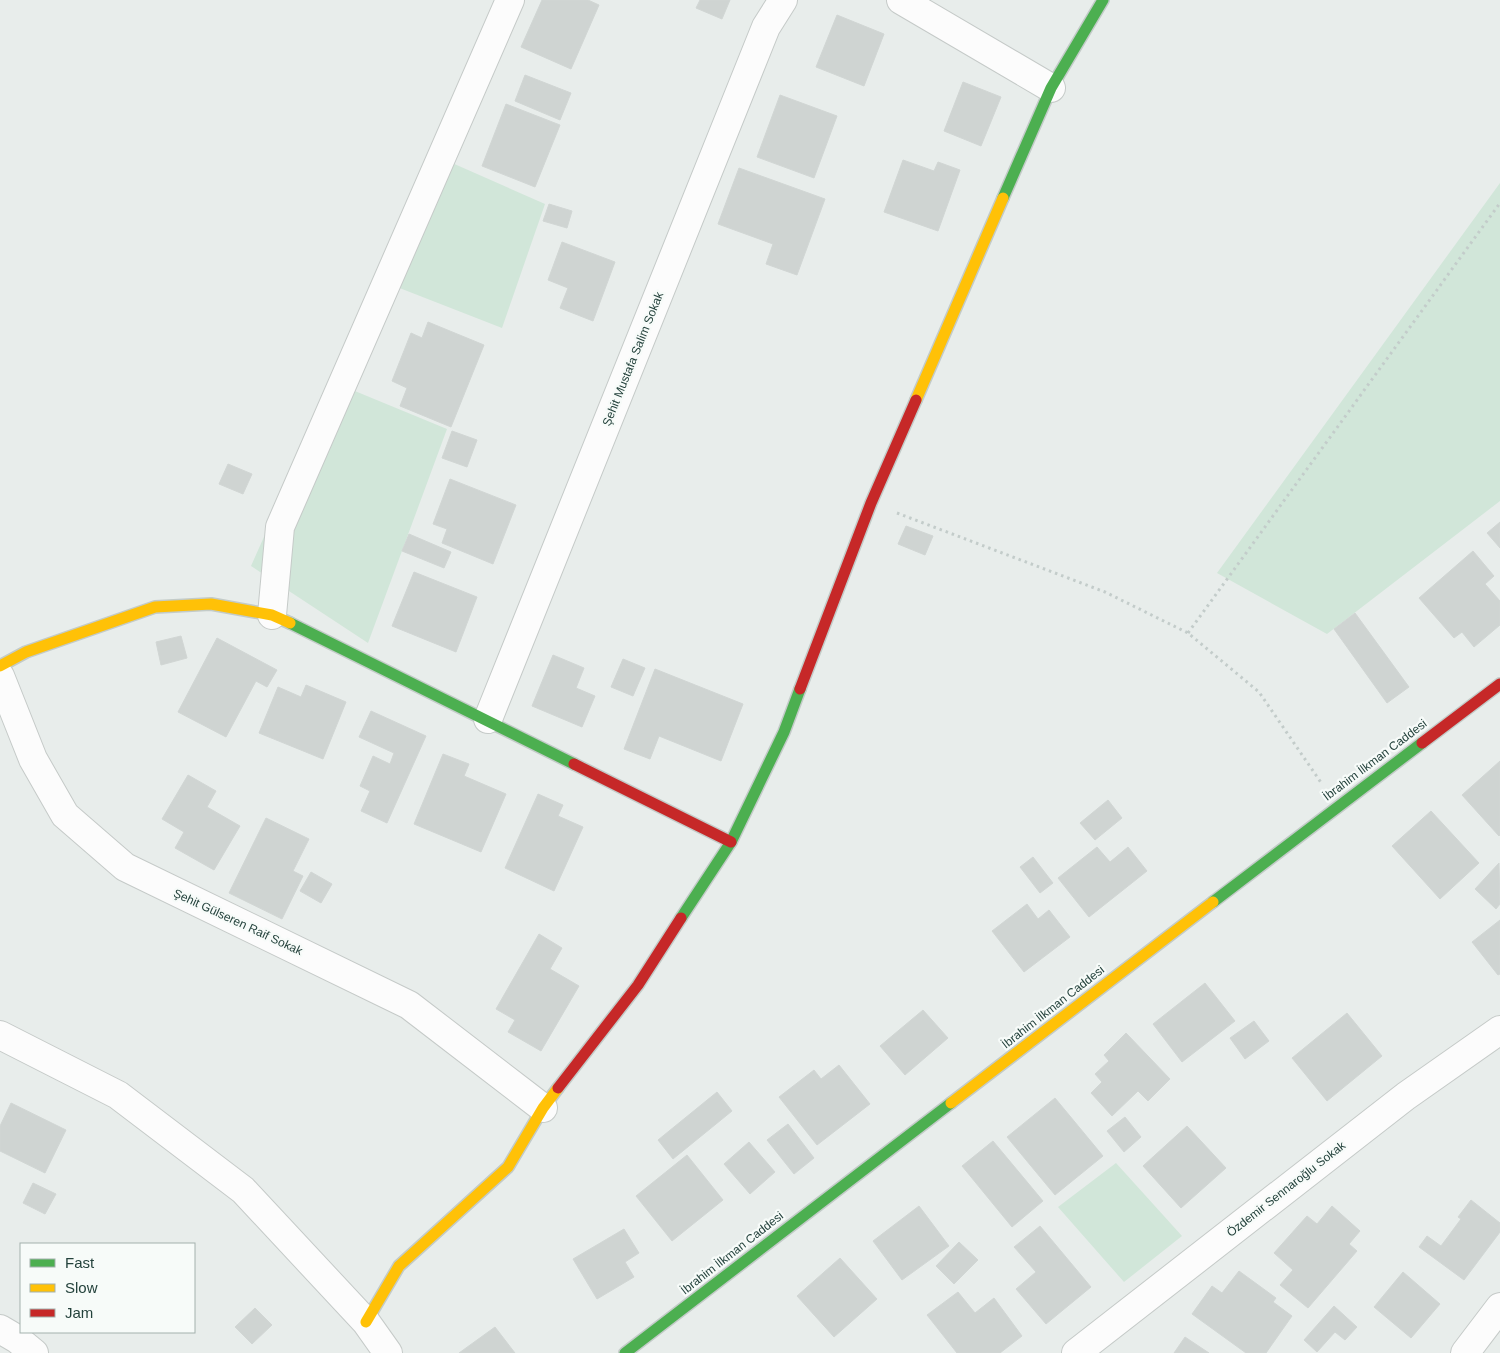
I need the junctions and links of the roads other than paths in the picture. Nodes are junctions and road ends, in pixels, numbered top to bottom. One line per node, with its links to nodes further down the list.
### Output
1 (510, 0): 6 (street)
2 (783, 0): 10 (street, Şehit Mustafa Salim Sokak)
3 (901, 0): 5 (street)
4 (1103, 0): 5 (street)
5 (1051, 88): 11 (street)
6 (272, 615): 7 (street); 10 (street)
7 (0, 666)
8 (0, 676): 14 (street, Şehit Gülseren Raif Sokak)
9 (1500, 684): 20 (street, İbrahim İlkman Caddesi)
10 (488, 719): 11 (street)
11 (731, 842): 14 (street)
12 (1500, 1030): 21 (street, Özdemir Sennaroğlu Sokak)
13 (0, 1035): 16 (street)
14 (543, 1108): 16 (street)
15 (1500, 1307): 22 (street)
16 (366, 1322): 19 (street)
17 (0, 1329): 18 (street)
18 (34, 1353)
19 (388, 1353)
20 (625, 1353)
21 (1076, 1353)
22 (1465, 1353)

